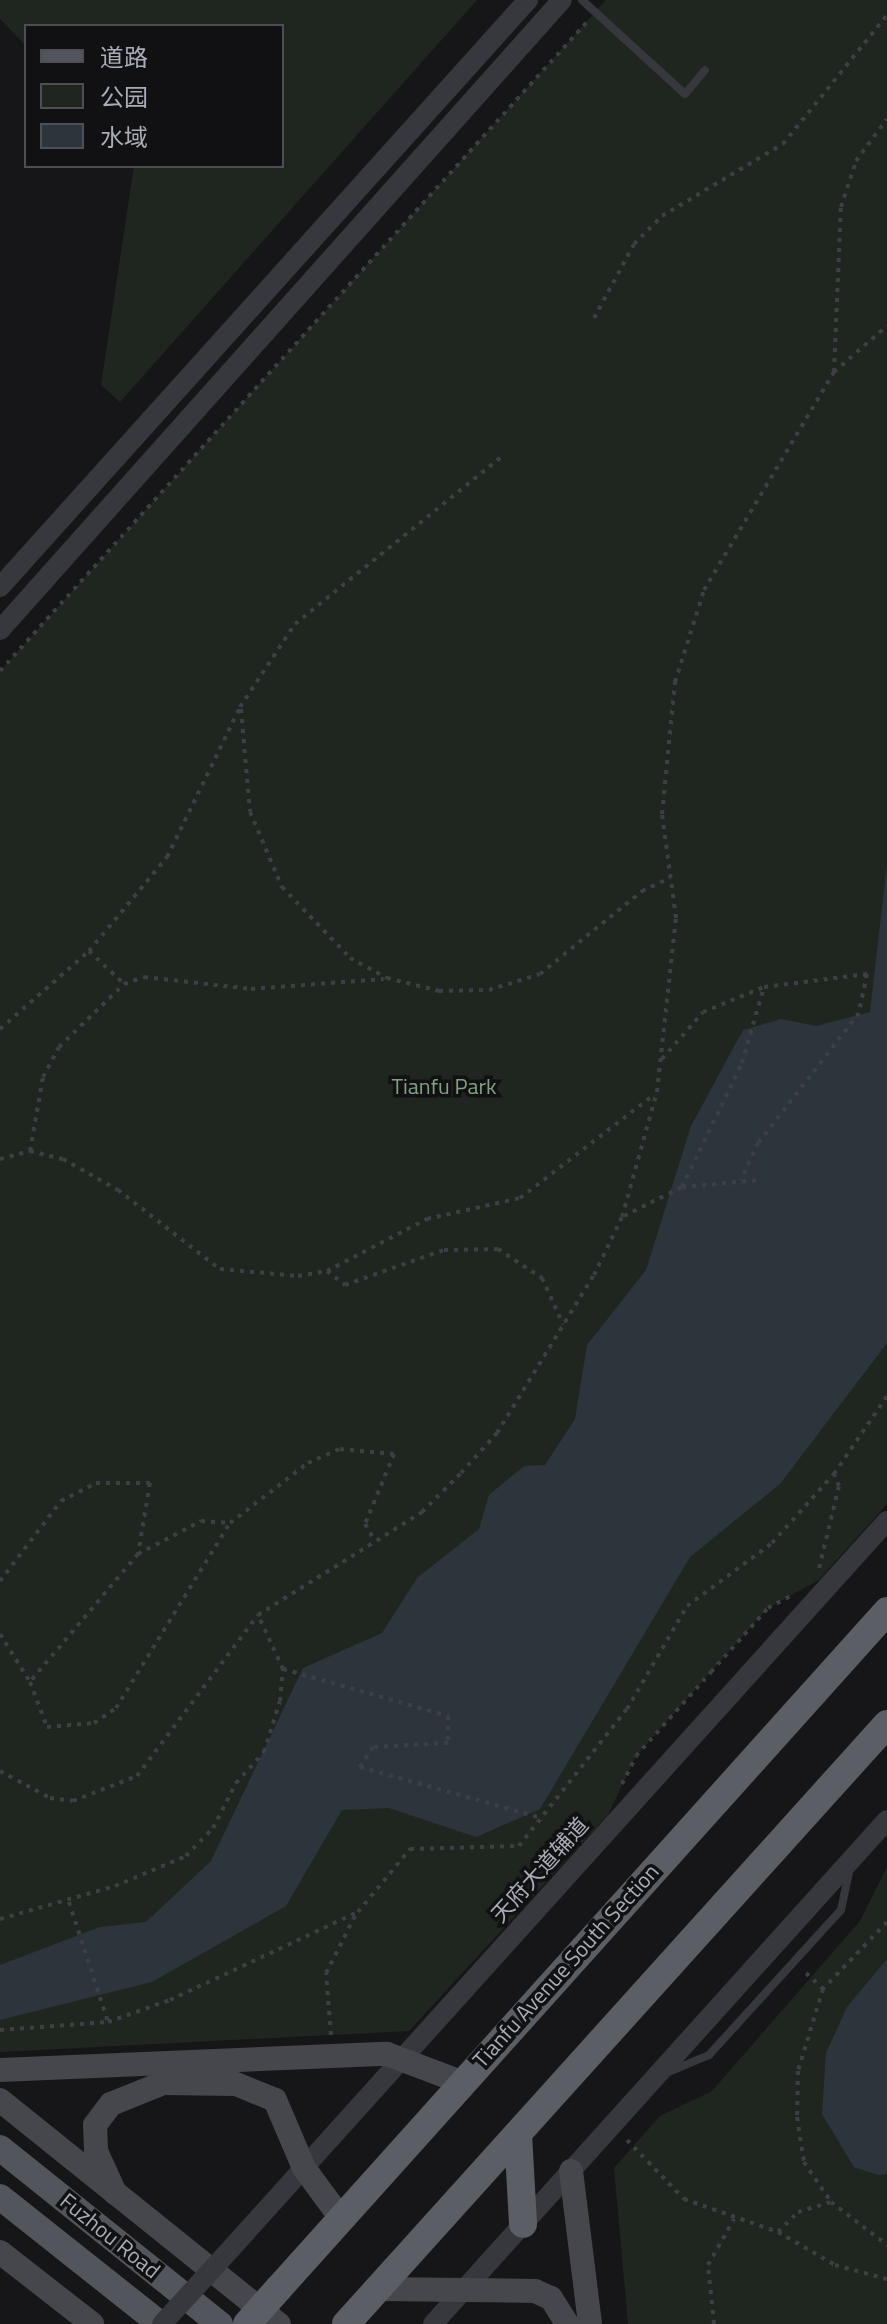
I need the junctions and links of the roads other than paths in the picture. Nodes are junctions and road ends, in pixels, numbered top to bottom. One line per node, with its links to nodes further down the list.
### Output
1 (528, 0): 5 (street)
2 (562, 0): 6 (street)
3 (582, 0): 4 (lane)
4 (705, 70)
5 (0, 587)
6 (0, 630)
7 (887, 1521): 11 (street, 天府大道辅道)
8 (887, 1611): 13 (highway, Tianfu Avenue South Section)
9 (887, 1724): 15 (highway)
10 (887, 1820): 18 (street)
11 (403, 2057): 12 (main road); 13 (main road); 17 (street, 天府大道辅道)
12 (0, 2070)
13 (461, 2082): 21 (highway, Tianfu Avenue South Section)
14 (0, 2100): 19 (main road)
15 (518, 2134): 22 (highway); 27 (highway)
16 (0, 2148): 30 (main road, Fuzhou Road)
17 (304, 2168): 19 (main road); 21 (main road); 29 (street, 天府大道辅道, bridge)
18 (571, 2171): 22 (street); 36 (main road)
19 (115, 2193): 32 (main road)
20 (0, 2197): 29 (main road, Fuzhou Road)
21 (340, 2217): 31 (highway, Tianfu Avenue South Section, bridge)
22 (523, 2224): 26 (street)
23 (0, 2252): 25 (main road)
24 (0, 2266): 25 (main road)
25 (34, 2278): 28 (main road)
26 (465, 2288): 27 (main road); 34 (street); 35 (main road)
27 (378, 2289): 33 (highway)
28 (92, 2324)
29 (161, 2324)
30 (220, 2324)
31 (247, 2324)
32 (279, 2324)
33 (346, 2324)
34 (433, 2324)
35 (567, 2324)
36 (590, 2324)

